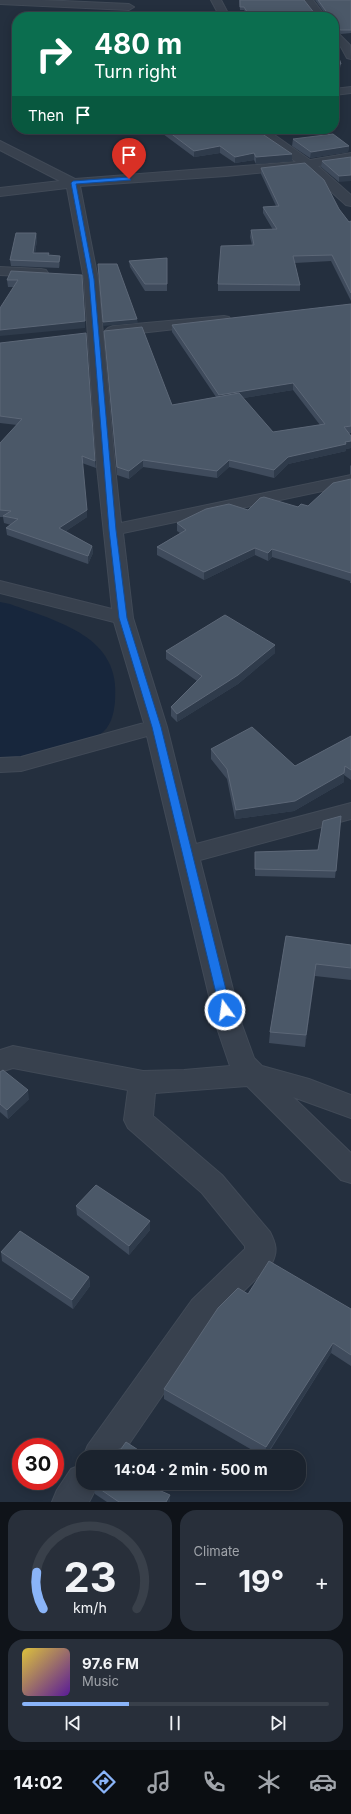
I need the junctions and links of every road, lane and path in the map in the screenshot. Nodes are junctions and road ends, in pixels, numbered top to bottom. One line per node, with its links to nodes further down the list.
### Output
1 (216, 0): 5 (street)
2 (308, 0): 6 (street)
3 (2, 4): 4 (street)
4 (129, 8)
5 (222, 12)
6 (317, 12)
7 (339, 40): 8 (street)
8 (351, 56)
9 (351, 90): 10 (street)
10 (339, 91)
11 (265, 134): 14 (street)
12 (0, 145): 15 (street)
13 (351, 157): 14 (street)
14 (308, 165): 15 (street); 17 (street)
15 (73, 183): 16 (street); 21 (street)
16 (0, 192)
17 (351, 202)
18 (0, 271): 19 (street)
19 (53, 274)
20 (240, 318): 21 (street)
21 (89, 334): 23 (street)
22 (351, 480): 23 (street)
23 (112, 530): 25 (street)
24 (0, 587): 25 (street)
25 (123, 618): 26 (street)
26 (156, 727): 27 (street); 29 (street)
27 (0, 765)
28 (351, 811): 29 (street)
29 (187, 855): 31 (street)
30 (0, 1061): 32 (street)
31 (253, 1075): 32 (street); 33 (street); 34 (street)
32 (143, 1082): 35 (street)
33 (351, 1107)
34 (351, 1171)
35 (105, 1450)
36 (77, 1490): 37 (street)
37 (69, 1502)

